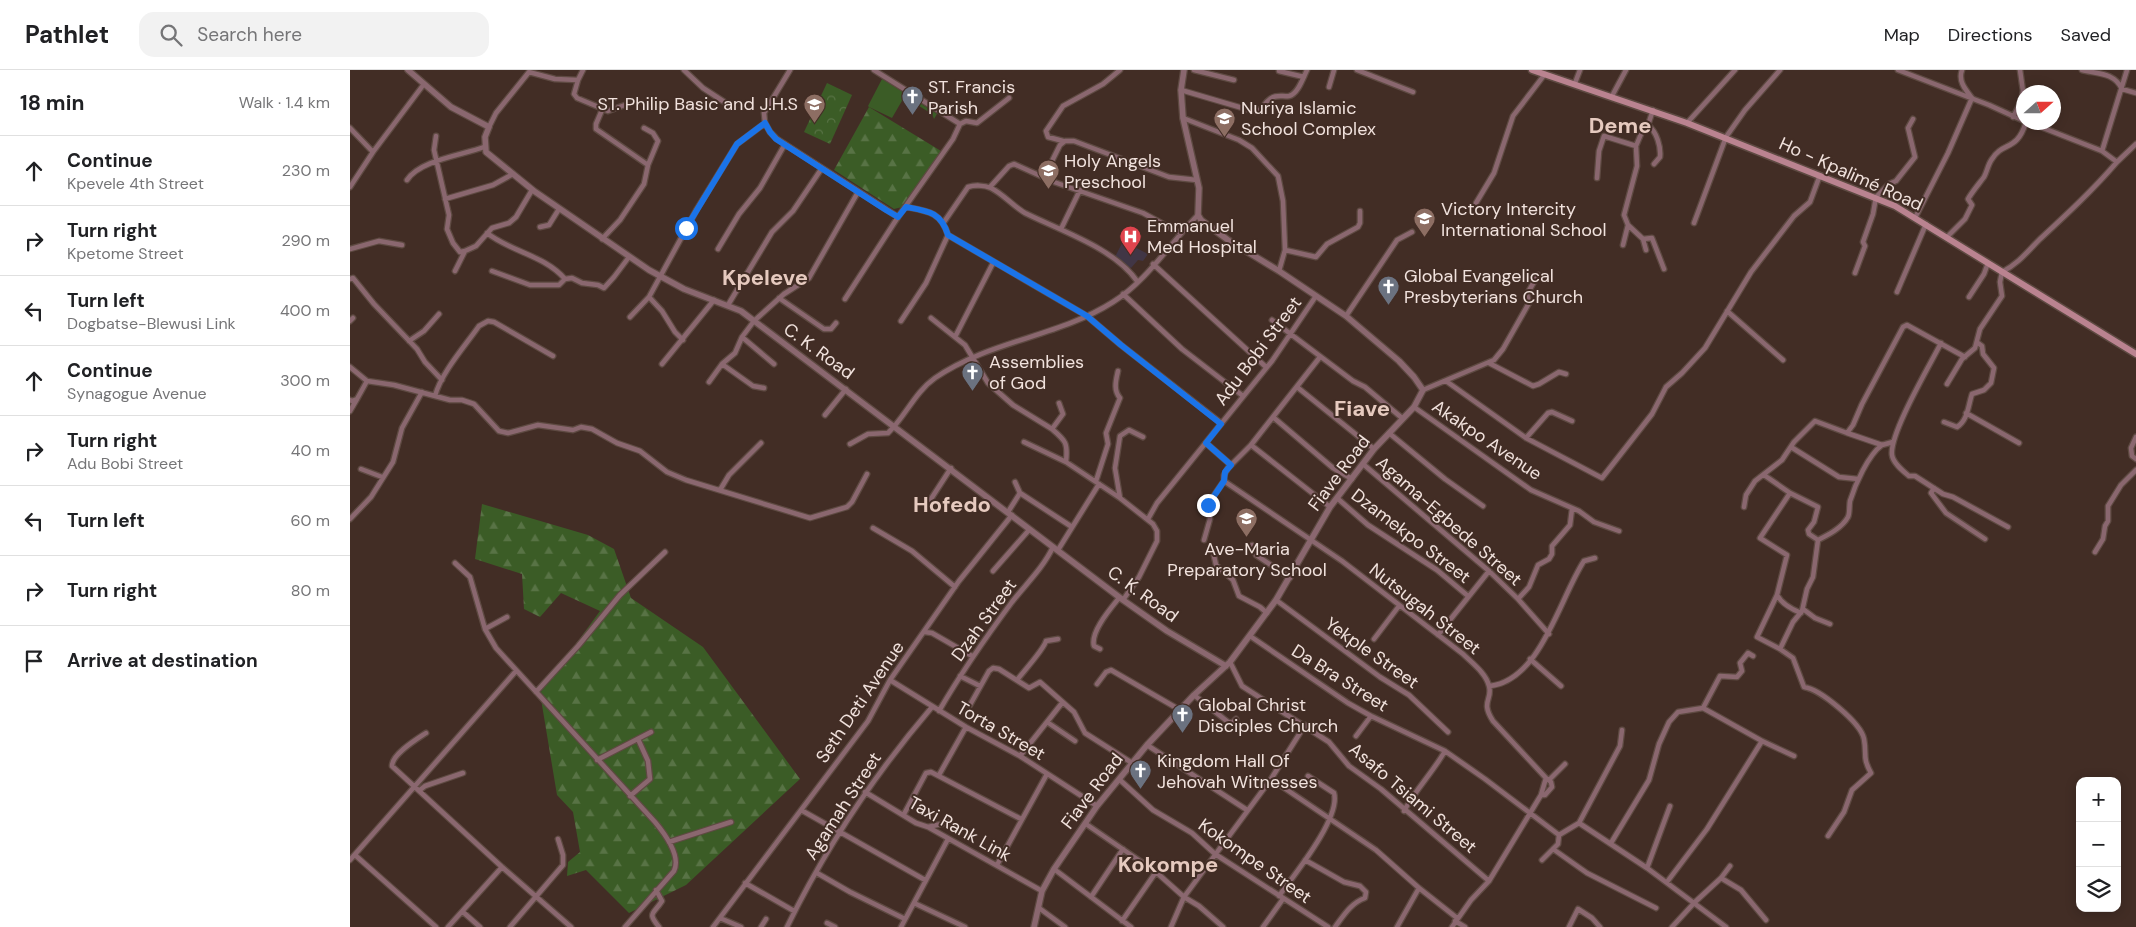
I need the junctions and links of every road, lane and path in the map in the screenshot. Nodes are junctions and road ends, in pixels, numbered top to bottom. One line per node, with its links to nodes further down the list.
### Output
1 (408, 70): 30 (street)
2 (583, 70): 28 (street)
3 (684, 70): 26 (street)
4 (694, 70): 26 (street)
5 (790, 70): 49 (street)
6 (876, 70): 50 (street)
7 (1120, 70): 59 (street)
8 (1184, 70): 34 (street)
9 (1194, 70): 29 (street)
10 (1307, 70): 27 (street)
11 (1334, 70): 32 (street)
12 (1357, 70): 35 (street)
13 (1532, 70): 25 (main road, Ho - Kpalimé Road)
14 (1580, 70): 31 (street)
15 (1626, 70): 37 (street)
16 (1735, 70): 48 (street)
17 (1780, 70): 58 (street)
18 (1898, 70): 39 (street)
19 (1962, 70): 39 (street)
20 (2020, 70): 44 (street)
21 (2082, 70): 33 (street)
22 (2127, 70): 33 (street)
23 (526, 71): 28 (street); 52 (street)
24 (1279, 71): 27 (street)
25 (1545, 74): 31 (main road, Ho - Kpalimé Road); 84 (street)
26 (691, 76): 41 (street)
27 (1304, 77): 34 (street)
28 (578, 80): 42 (street)
29 (1234, 80)
30 (424, 84): 52 (street); 64 (street)
31 (1575, 84): 37 (main road, Ho - Kpalimé Road)
32 (1329, 87)
33 (2122, 89): 36 (street); 65 (street)
34 (1181, 90): 46 (street)
35 (1412, 92)
36 (2136, 93)
37 (1612, 96): 43 (main road, Ho - Kpalimé Road)
38 (1009, 98): 50 (street)
39 (1972, 98): 44 (street); 90 (street)
40 (625, 105): 42 (street)
41 (729, 105)
42 (602, 110): 68 (street)
43 (1653, 110): 48 (main road, Ho - Kpalimé Road); 51 (street)
44 (2013, 116): 45 (street)
45 (2016, 117)
46 (1183, 118): 76 (street); 108 (street)
47 (1913, 119): 82 (street)
48 (1688, 122): 58 (main road, Ho - Kpalimé Road)
49 (765, 123): 60 (street); 122 (street)
50 (960, 124): 85 (street)
51 (1648, 125): 63 (street); 69 (street)
52 (489, 127): 62 (street)
53 (350, 128): 64 (street)
54 (644, 128): 68 (street)
55 (2023, 130): 101 (street)
56 (2046, 130): 65 (street)
57 (436, 136): 66 (street)
58 (1726, 137): 72 (main road, Ho - Kpalimé Road); 92 (street)
59 (1063, 141): 73 (street); 76 (street)
60 (785, 144): 70 (street); 107 (street)
61 (2136, 144): 67 (street)
62 (484, 146): 66 (street); 71 (street, C. K. Road)
63 (1636, 146): 74 (street); 94 (street)
64 (373, 152): 77 (street)
65 (2102, 152): 67 (street)
66 (437, 161): 75 (street); 83 (street)
67 (2117, 162): 119 (street)
68 (648, 164): 103 (street)
69 (1654, 164)
70 (822, 168): 81 (street); 134 (street)
71 (513, 174): 79 (street, C. K. Road); 83 (street)
72 (1820, 175): 82 (main road, Ho - Kpalimé Road); 135 (street)
73 (1044, 177): 78 (street); 80 (street)
74 (1597, 178)
75 (407, 180)
76 (1197, 180): 88 (street)
77 (350, 187)
78 (990, 188): 91 (street); 96 (street)
79 (532, 190): 86 (street, C. K. Road); 98 (street)
80 (1080, 190): 96 (street); 99 (street)
81 (858, 192): 89 (street); 131 (street)
82 (1876, 198): 90 (main road, Ho - Kpalimé Road); 120 (street)
83 (445, 199): 110 (street)
84 (1476, 203)
85 (906, 207): 89 (street); 91 (street)
86 (560, 209): 95 (street); 103 (street, C. K. Road)
87 (1360, 211): 108 (street)
88 (1198, 215): 99 (street); 118 (street)
89 (898, 217): 132 (street)
90 (1915, 218): 93 (main road, Ho - Kpalimé Road)
91 (944, 222): 100 (street)
92 (1694, 223)
93 (1926, 224): 101 (main road, Ho - Kpalimé Road); 126 (street)
94 (1628, 226): 102 (street); 105 (street)
95 (540, 227)
96 (1061, 229): 125 (street)
97 (1412, 232): 138 (street)
98 (487, 233): 110 (street); 124 (street)
99 (1180, 233): 114 (street)
100 (948, 235): 112 (street); 143 (street)
101 (1947, 237): 113 (main road, Ho - Kpalimé Road)
102 (1643, 238): 109 (street); 115 (street)
103 (602, 239): 111 (street, C. K. Road)
104 (402, 245): 106 (street)
105 (1623, 246)
106 (350, 249)
107 (718, 249)
108 (1285, 250): 118 (street)
109 (1646, 250)
110 (465, 251): 116 (street)
111 (629, 256): 122 (street, C. K. Road); 124 (street)
112 (993, 263): 137 (street); 146 (street)
113 (1988, 263): 119 (main road, Ho - Kpalimé Road); 130 (street)
114 (1153, 264): 125 (street); 163 (street)
115 (1664, 269)
116 (455, 271)
117 (492, 271): 124 (street)
118 (1279, 271): 128 (street)
119 (2002, 272): 151 (street); 152 (main road, Ho - Kpalimé Road)
120 (1855, 273)
121 (1538, 275): 158 (street)
122 (660, 277): 129 (street); 133 (street, C. K. Road)
123 (350, 279): 149 (street)
124 (565, 279)
125 (1137, 281): 127 (street)
126 (1897, 292)
127 (1123, 294): 137 (street); 177 (street)
128 (1316, 296): 138 (street); 145 (street, Adu Bobi Street)
129 (649, 297): 139 (street); 148 (street)
130 (1968, 297)
131 (779, 298): 142 (street); 144 (street)
132 (846, 299)
133 (714, 300): 134 (street, C. K. Road); 148 (street)
134 (728, 305): 142 (street, C. K. Road)
135 (1727, 311): 157 (street); 196 (street)
136 (439, 314): 149 (street)
137 (1087, 316): 154 (street); 189 (street)
138 (1346, 316): 174 (street)
139 (630, 317)
140 (931, 318): 146 (street)
141 (1272, 320): 145 (street)
142 (754, 321): 147 (street); 173 (street, C. K. Road)
143 (901, 321)
144 (836, 323)
145 (1291, 335): 155 (street); 163 (street, Adu Bobi Street)
146 (955, 336): 154 (street)
147 (742, 337): 160 (street); 161 (street)
148 (683, 340): 159 (street)
149 (410, 341): 167 (street)
150 (1941, 343): 156 (street); 193 (street); 198 (street)
151 (1978, 343): 156 (street); 183 (street)
152 (2136, 354)
153 (553, 356): 167 (street)
154 (972, 356): 190 (street); 191 (street)
155 (1320, 356): 171 (street); 186 (street)
156 (1964, 357): 170 (street)
157 (1783, 360)
158 (1489, 363): 165 (street); 169 (street)
159 (662, 364)
160 (722, 364): 168 (street); 172 (street)
161 (774, 364)
162 (350, 367): 166 (street)
163 (1266, 367): 177 (street, Adu Bobi Street)
164 (1118, 371): 223 (street, Dzah Street)
165 (1566, 374)
166 (367, 380): 175 (street); 178 (street)
167 (442, 380): 176 (street)
168 (709, 382)
169 (1446, 382): 174 (street); 196 (street)
170 (1947, 384)
171 (1297, 387): 185 (street); 206 (street)
172 (764, 388)
173 (846, 389): 184 (street); 190 (street, C. K. Road)
174 (1423, 390): 181 (street, Fiave Road)
175 (422, 392): 176 (street); 218 (street)
176 (434, 396): 225 (street)
177 (1243, 396): 189 (street, Adu Bobi Street)
178 (357, 399): 179 (street); 182 (street)
179 (350, 400)
180 (1059, 403): 191 (street)
181 (1414, 407): 186 (street, Fiave Road); 234 (street, Akakpo Avenue)
182 (350, 411)
183 (1966, 412): 188 (street); 201 (street)
184 (825, 415)
185 (1273, 417): 203 (street); 219 (street)
186 (1402, 418): 192 (street, Fiave Road)
187 (1572, 421): 196 (street)
188 (1944, 422)
189 (1221, 424): 200 (street, Adu Bobi Street)
190 (895, 426): 202 (street); 213 (street, C. K. Road)
191 (1052, 429): 210 (street)
192 (1389, 433): 206 (street, Fiave Road); 231 (street)
193 (1847, 433): 204 (street); 205 (street)
194 (1143, 437): 228 (street)
195 (2136, 437): 209 (street)
196 (1526, 438)
197 (1024, 442): 210 (street)
198 (1894, 442): 204 (street); 224 (street)
199 (760, 443): 225 (street)
200 (1206, 443): 208 (street); 236 (street, Adu Bobi Street)
201 (2019, 443)
202 (850, 444)
203 (1251, 445): 207 (street); 232 (street)
204 (1882, 445): 220 (street)
205 (1791, 447): 217 (street); 220 (street)
206 (1374, 449): 211 (street, Fiave Road)
207 (1238, 458): 208 (street); 212 (street)
208 (1226, 459): 212 (street)
209 (2136, 459)
210 (1066, 462): 223 (street)
211 (1363, 464): 219 (street, Fiave Road); 255 (street, Agama-Egbede Street)
212 (1231, 465): 221 (street)
213 (951, 468): 230 (street); 235 (street, C. K. Road)
214 (361, 469): 218 (street)
215 (2136, 470): 250 (street)
216 (867, 474): 225 (street)
217 (1764, 475): 227 (street); 233 (street)
218 (382, 477): 237 (street)
219 (1352, 478): 229 (street, Fiave Road)
220 (1858, 478): 246 (street)
221 (1224, 481): 244 (street); 245 (street, Nutsugah Street)
222 (1015, 482): 226 (street)
223 (1097, 483): 228 (street); 238 (street, Dzah Street)
224 (1934, 488): 239 (street); 243 (street)
225 (720, 490)
226 (1020, 493): 235 (street, Seth Deti Avenue); 238 (street)
227 (1790, 493): 246 (street); 258 (street)
228 (1120, 498): 236 (street)
229 (1337, 498): 232 (street, Fiave Road); 259 (street, Dzamekpo Street)
230 (929, 502)
231 (1482, 506)
232 (1330, 507): 245 (street, Fiave Road)
233 (1744, 507)
234 (1572, 510): 242 (street, Akakpo Avenue); 261 (street)
235 (1010, 514): 241 (street, C. K. Road); 257 (street, Seth Deti Avenue)
236 (1148, 518): 260 (street)
237 (350, 519)
238 (1072, 527): 248 (street, Dzah Street)
239 (2008, 527)
240 (873, 528): 257 (street)
241 (1030, 530): 248 (street, C. K. Road); 254 (street)
242 (1619, 531)
243 (1986, 539)
244 (1204, 540)
245 (1311, 540): 256 (street, Fiave Road); 263 (street, Nutsugah Street)
246 (1818, 540): 264 (street)
247 (1252, 545): 256 (street)
248 (1055, 548): 260 (street, C. K. Road); 277 (street, Dzah Street)
249 (665, 552): 289 (street)
250 (2095, 552)
251 (1214, 556): 265 (street)
252 (1595, 558): 270 (street)
253 (455, 563): 268 (street)
254 (993, 570)
255 (1489, 571): 259 (street); 261 (street, Agama-Egbede Street)
256 (1290, 578): 262 (street, Fiave Road)
257 (955, 587): 269 (street, Seth Deti Avenue)
258 (1777, 595): 264 (street); 276 (street)
259 (1468, 596): 271 (street)
260 (1121, 599): 275 (street); 280 (street, C. K. Road)
261 (1518, 599): 270 (street, Agama-Egbede Street)
262 (1276, 600): 265 (street, Fiave Road); 304 (street, Yekple Street)
263 (1399, 606): 271 (street, Nutsugah Street); 273 (street)
264 (1802, 611): 267 (street); 276 (street)
265 (1267, 613): 272 (street, Fiave Road)
266 (507, 617): 268 (street)
267 (1830, 624)
268 (484, 629): 281 (street)
269 (925, 632): 277 (street); 283 (street, Seth Deti Avenue)
270 (1549, 634): 279 (street)
271 (1438, 635): 287 (street, Nutsugah Street)
272 (1250, 636): 280 (street, Fiave Road); 297 (street, Da Bra Street)
273 (1374, 639)
274 (1058, 640): 284 (street)
275 (1100, 649)
276 (1780, 649): 344 (street)
277 (972, 656): 282 (street, Dzah Street)
278 (1753, 656): 294 (street)
279 (1530, 659): 287 (street); 288 (street)
280 (1228, 664): 290 (street, Fiave Road); 300 (street, Asafo Tsiami Street)
281 (516, 671): 289 (street); 324 (street)
282 (960, 676): 286 (street); 296 (street, Dzah Street)
283 (890, 680): 293 (street, Torta Street); 330 (street, Seth Deti Avenue)
284 (1018, 680): 286 (street); 291 (street)
285 (1097, 684): 295 (street)
286 (980, 686): 292 (street)
287 (1490, 686): 322 (street)
288 (1561, 686)
289 (536, 692): 314 (street)
290 (1194, 695): 295 (street, Fiave Road); 298 (street)
291 (1062, 703): 299 (street); 315 (street)
292 (970, 705)
293 (932, 707): 296 (street, Torta Street); 325 (street, Agamah Street)
294 (1703, 708): 309 (street); 348 (street)
295 (1180, 710): 310 (street, Fiave Road)
296 (939, 711): 301 (street, Torta Street)
297 (1371, 716): 306 (street); 311 (street, Da Bra Street)
298 (1236, 720)
299 (1047, 722): 308 (street); 312 (street)
300 (1305, 725): 321 (street); 332 (street, Asafo Tsiami Street)
301 (966, 727): 312 (street, Torta Street); 319 (street)
302 (1622, 730): 339 (street)
303 (651, 732): 307 (street)
304 (1448, 732)
305 (426, 733): 324 (street)
306 (1356, 736)
307 (638, 739): 314 (street); 327 (street)
308 (1075, 741)
309 (1762, 741): 313 (street); 366 (street)
310 (1147, 745): 315 (street, Fiave Road); 331 (street)
311 (1445, 750): 332 (street); 333 (street, Da Bra Street)
312 (1020, 756): 318 (street, Torta Street)
313 (1794, 756)
314 (597, 760): 327 (street)
315 (1132, 763): 323 (street, Fiave Road)
316 (1565, 764): 322 (street)
317 (463, 773): 324 (street)
318 (1047, 774): 328 (street, Torta Street); 336 (street)
319 (939, 775): 334 (street); 336 (street)
320 (1308, 776): 335 (street)
321 (1271, 779): 331 (street); 335 (street)
322 (1548, 779): 326 (street); 326 (street)
323 (1120, 780): 328 (street, Fiave Road); 351 (street, Kokompe Street)
324 (418, 789): 352 (street); 358 (street)
325 (865, 792): 334 (street, Taxi Rank Link); 342 (street, Agamah Street)
326 (1540, 795): 333 (street)
327 (630, 796): 347 (street)
328 (1097, 806): 340 (street, Fiave Road)
329 (1670, 806): 359 (street)
330 (801, 810): 342 (street); 367 (street, Seth Deti Avenue)
331 (1247, 810): 351 (street)
332 (1404, 811): 365 (street, Asafo Tsiami Street)
333 (1530, 812): 343 (street, Da Bra Street); 365 (street)
334 (904, 814): 341 (street, Taxi Rank Link)
335 (1330, 818): 354 (street); 368 (street)
336 (1022, 819): 356 (street)
337 (731, 822): 347 (street)
338 (950, 822): 341 (street)
339 (1579, 823): 343 (street); 348 (street)
340 (1086, 824): 349 (street); 360 (street, Fiave Road)
341 (928, 827): 346 (street, Taxi Rank Link)
342 (839, 832): 362 (street, Agamah Street); 364 (street)
343 (1559, 835): 350 (street)
344 (1828, 836)
345 (558, 839): 371 (street)
346 (948, 839): 356 (street, Taxi Rank Link); 364 (street)
347 (669, 842): 369 (street)
348 (1610, 843): 359 (street)
349 (1123, 849): 361 (street); 372 (street)
350 (1553, 849): 355 (street); 378 (street)
351 (1216, 854): 373 (street); 374 (street, Kokompe Street)
352 (354, 855): 353 (street); 389 (street)
353 (350, 860)
354 (1305, 860): 374 (street); 411 (street)
355 (1542, 860)
356 (997, 865): 370 (street, Taxi Rank Link)
357 (1730, 866): 363 (street)
358 (502, 867): 371 (street); 380 (street)
359 (1647, 868): 366 (street)
360 (1054, 869): 370 (street, Fiave Road); 372 (street)
361 (1156, 872): 373 (street); 387 (street)
362 (816, 873): 379 (street, Agamah Street); 383 (street)
363 (1721, 878): 375 (street); 385 (street)
364 (925, 880): 376 (street)
365 (1489, 881): 384 (street)
366 (1667, 882): 375 (street)
367 (745, 883): 379 (street); 381 (street, Seth Deti Avenue)
368 (1419, 888): 384 (street); 412 (street)
369 (656, 890): 394 (street); 395 (street)
370 (1042, 891): 377 (street, Fiave Road)
371 (536, 896): 392 (street); 393 (street)
372 (1091, 897): 387 (street)
373 (1184, 897): 407 (street); 408 (street)
374 (1281, 897): 409 (street); 410 (street, Kokompe Street)
375 (1695, 902): 417 (street); 418 (street)
376 (914, 903): 383 (street); 386 (street)
377 (1039, 908): 404 (street, Fiave Road); 405 (street)
378 (1656, 908)
379 (794, 911): 399 (street, Agamah Street)
380 (463, 912): 390 (street); 391 (street)
381 (720, 918): 396 (street, Seth Deti Avenue); 397 (street)
382 (766, 919): 398 (street)
383 (906, 919): 401 (street)
384 (1456, 919): 413 (street); 414 (street)
385 (1766, 920)
386 (953, 921): 402 (street); 403 (street)
387 (1122, 921): 406 (street)
388 (827, 923): 400 (street)
389 (436, 927)
390 (448, 927)
391 (480, 927)
392 (510, 927)
393 (571, 927)
394 (625, 927)
395 (659, 927)
396 (713, 927)
397 (742, 927)
398 (761, 927)
399 (787, 927)
400 (835, 927)
401 (901, 927)
402 (950, 927)
403 (964, 927)
404 (1034, 927)
405 (1065, 927)
406 (1131, 927)
407 (1171, 927)
408 (1223, 927)
409 (1263, 927)
410 (1328, 927)
411 (1335, 927)
412 (1397, 927)
413 (1452, 927)
414 (1465, 927)
415 (1569, 927): 416 (street)
416 (1600, 927)
417 (1672, 927)
418 (1726, 927)

